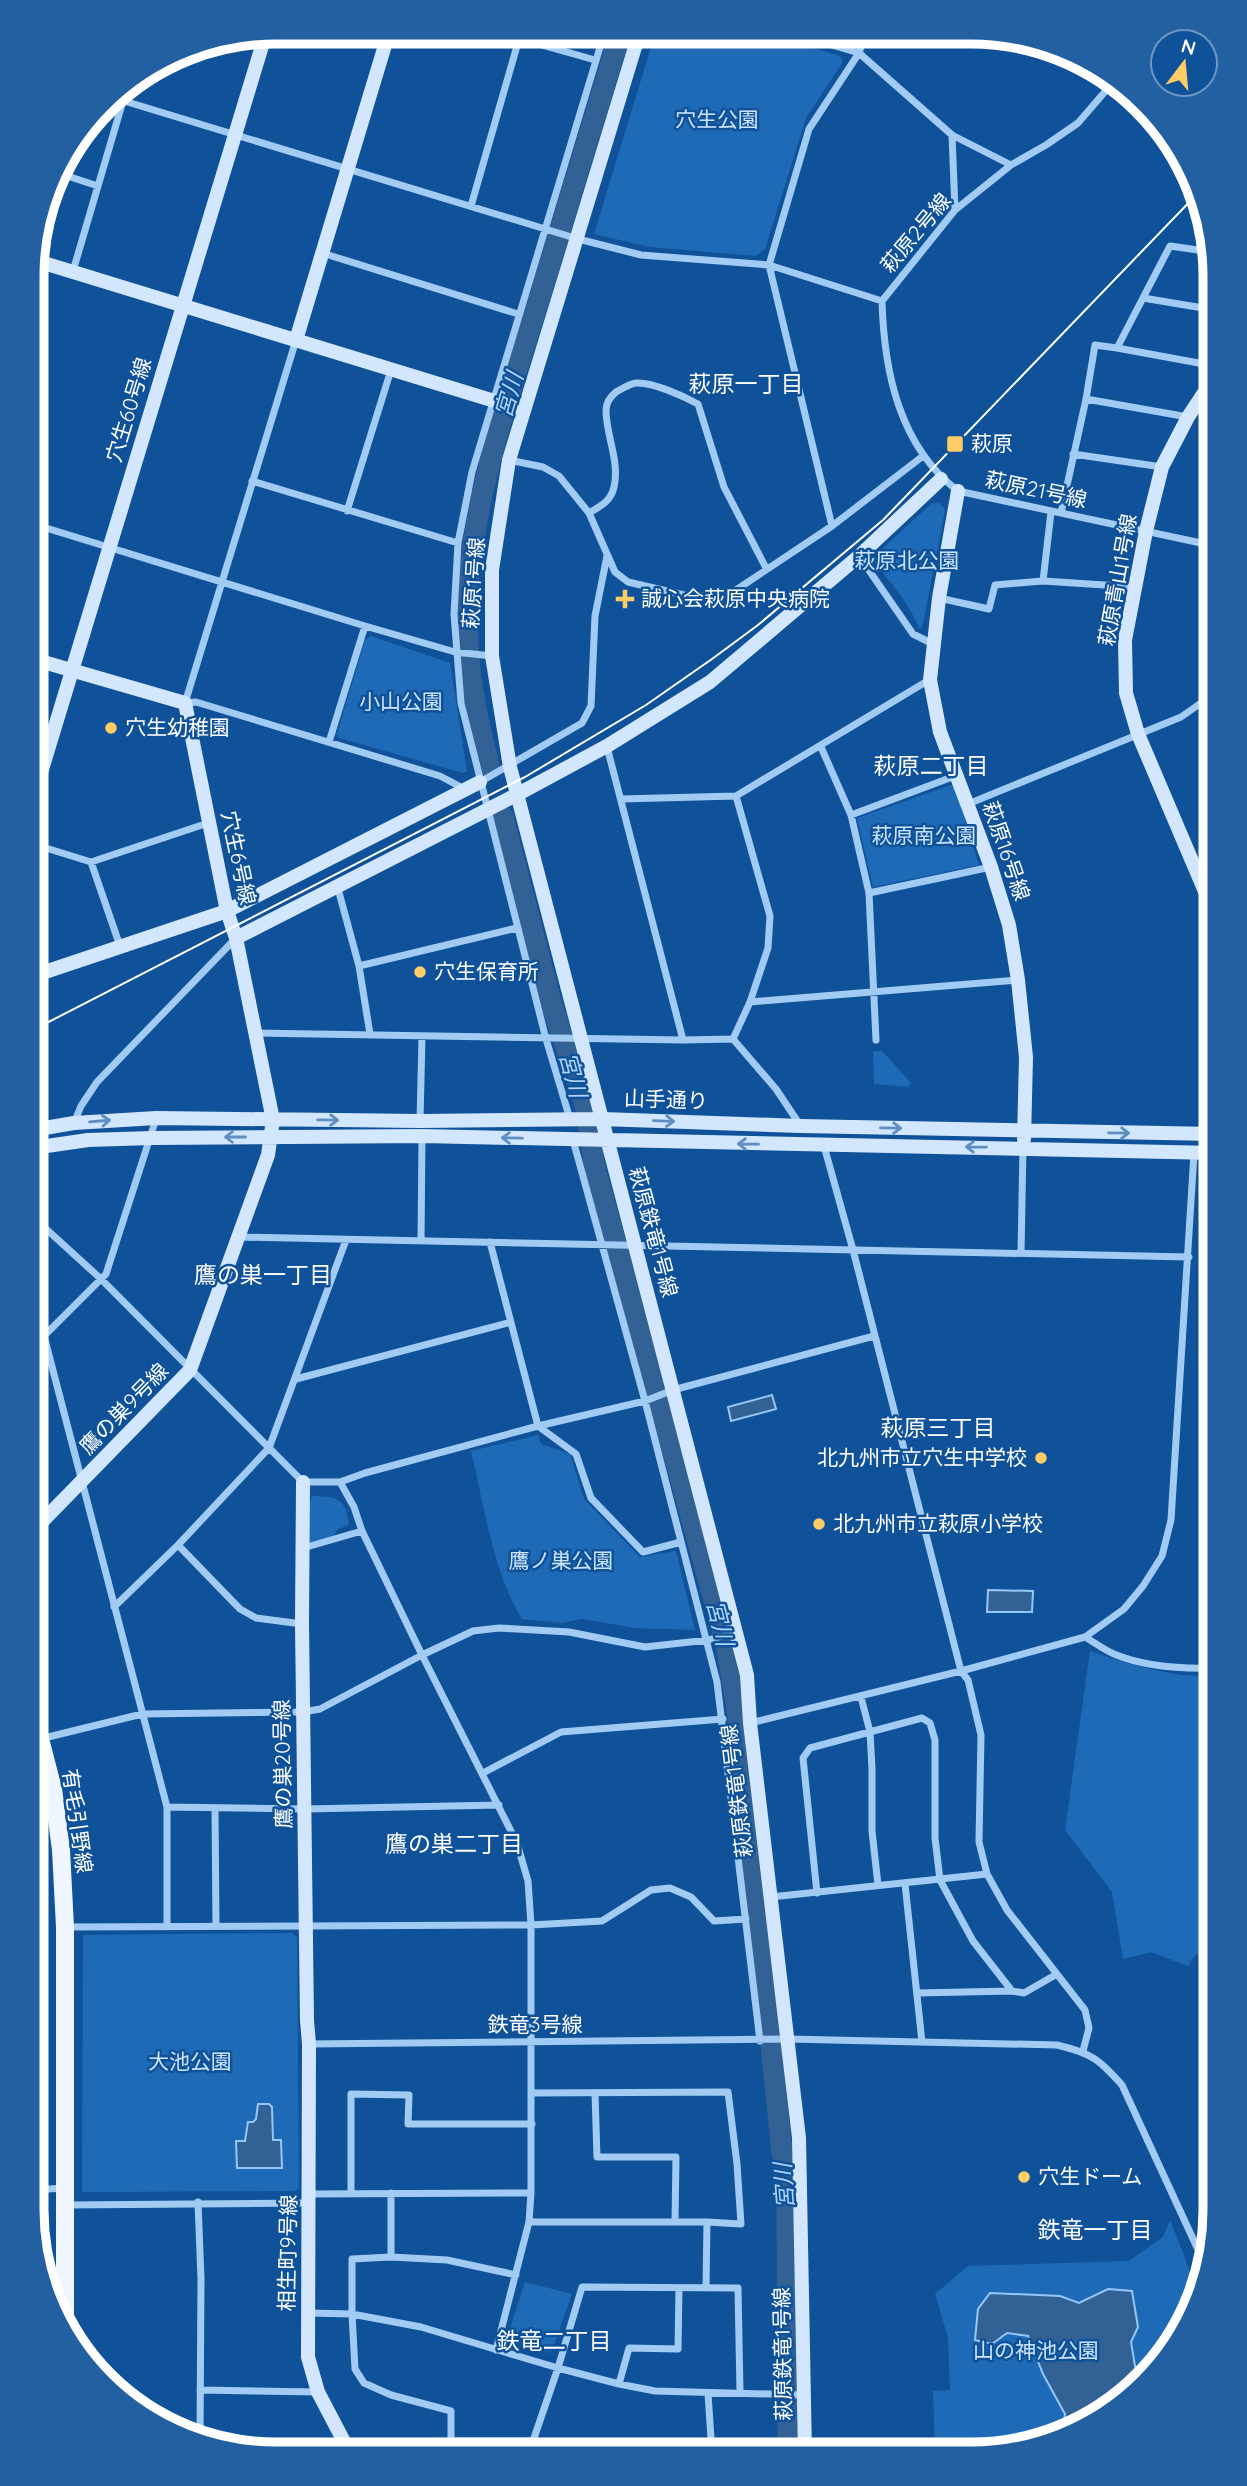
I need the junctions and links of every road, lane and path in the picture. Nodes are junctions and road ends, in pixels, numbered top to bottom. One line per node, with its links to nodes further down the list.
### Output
1 (385, 44): 17 (street)
2 (517, 44): 20 (street)
3 (540, 44): 10 (street)
4 (601, 44): 10 (street)
5 (636, 44): 23 (street, 萩原1号線)
6 (828, 44): 9 (street)
7 (862, 44): 9 (street)
8 (262, 45): 14 (street, 穴生60号線)
9 (859, 53): 15 (street); 27 (street)
10 (595, 60): 22 (street)
11 (1108, 89): 16 (street, 萩原2号線)
12 (123, 100): 14 (street)
13 (123, 101): 19 (street)
14 (234, 135): 17 (street); 31 (street, 穴生60号線)
15 (952, 135): 16 (street); 21 (street)
16 (1011, 164): 21 (street, 萩原2号線)
17 (346, 167): 20 (street); 25 (street)
18 (67, 176): 19 (street)
19 (98, 186): 28 (street)
20 (471, 206): 22 (street)
21 (955, 210): 30 (street, 萩原2号線)
22 (548, 230): 23 (street); 33 (street)
23 (574, 238): 27 (street); 41 (street, 萩原1号線)
24 (1202, 251): 29 (street)
25 (322, 253): 33 (street); 34 (street)
26 (44, 263): 28 (street)
27 (769, 265): 30 (street); 55 (street)
28 (73, 272): 31 (street)
29 (1143, 298): 32 (street); 35 (street)
30 (882, 301): 44 (street, 萩原2号線)
31 (182, 306): 34 (street); 60 (street, 穴生60号線)
32 (1203, 308)
33 (518, 314): 40 (street)
34 (296, 340): 37 (street); 49 (street)
35 (1117, 348): 36 (street); 39 (street)
36 (1203, 364)
37 (391, 370): 40 (street); 51 (street)
38 (1203, 395): 42 (street, 萩原青山1号線)
39 (1086, 399): 42 (street); 43 (street)
40 (494, 401): 41 (street); 58 (street)
41 (521, 409): 45 (street, 萩原1号線)
42 (1188, 417): 47 (street, 萩原青山1号線)
43 (1073, 454): 47 (street); 54 (street)
44 (923, 456): 46 (street, 萩原2号線); 55 (street)
45 (509, 460): 53 (street); 71 (street, 萩原1号線)
46 (929, 464): 48 (street, 萩原21号線)
47 (1162, 467): 57 (street, 萩原青山1号線)
48 (941, 479): 50 (street, 萩原21号線); 62 (street)
49 (252, 481): 51 (street); 65 (street)
50 (958, 491): 52 (street, 萩原21号線); 67 (street, 萩原16号線)
51 (347, 511): 58 (street)
52 (1051, 512): 54 (street, 萩原21号線); 64 (street)
53 (589, 513): 61 (street); 63 (street)
54 (1061, 513): 57 (street, 萩原21号線)
55 (832, 526): 63 (street)
56 (44, 527): 60 (street)
57 (1146, 531): 59 (street, 萩原21号線); 66 (street, 萩原青山1号線)
58 (458, 543): 70 (street)
59 (1203, 543)
60 (110, 546): 65 (street); 73 (street, 穴生60号線)
61 (607, 556): 63 (street); 82 (street)
62 (859, 556): 69 (street); 79 (street)
63 (766, 568)
64 (1043, 581): 66 (street); 67 (street)
65 (221, 583): 68 (street); 76 (street)
66 (1135, 587): 77 (street, 萩原青山1号線)
67 (939, 598): 69 (street, 萩原16号線)
68 (365, 626): 70 (street); 78 (street)
69 (933, 644): 74 (street, 萩原16号線)
70 (455, 652): 71 (street); 84 (street)
71 (492, 656): 82 (street, 萩原1号線)
72 (44, 662): 73 (street)
73 (71, 671): 76 (street); 81 (street, 穴生60号線)
74 (929, 680): 80 (street); 83 (street, 萩原16号線)
75 (1203, 700): 77 (street)
76 (184, 703): 78 (street); 92 (street, 穴生6号線)
77 (1138, 734): 89 (street); 97 (street, 萩原青山1号線)
78 (329, 742): 85 (street)
79 (607, 746): 86 (street); 88 (street)
80 (821, 747): 87 (street); 91 (street)
81 (44, 762)
82 (510, 767): 84 (street); 86 (street, 萩原1号線)
83 (955, 776): 89 (street, 萩原16号線); 91 (street)
84 (480, 782): 85 (street); 90 (street)
85 (461, 791): 99 (street)
86 (518, 794): 90 (street); 111 (street, 萩原1号線)
87 (736, 796): 88 (street); 107 (street)
88 (621, 799): 114 (street)
89 (967, 804): 95 (street, 萩原16号線)
90 (488, 810): 96 (street); 100 (street)
91 (851, 815): 98 (street)
92 (208, 823): 94 (street); 99 (street, 穴生6号線)
93 (44, 847): 94 (street)
94 (91, 862): 102 (street)
95 (991, 867): 98 (street); 105 (street, 萩原16号線)
96 (337, 885): 101 (street); 103 (street)
97 (1203, 887)
98 (869, 893): 106 (street)
99 (227, 911): 101 (street, 穴生6号線); 102 (street)
100 (517, 928): 103 (street); 112 (street)
101 (236, 938): 108 (street, 穴生6号線); 120 (street)
102 (120, 946): 104 (street)
103 (359, 966): 109 (street)
104 (44, 972)
105 (1018, 980): 106 (street); 124 (street, 萩原16号線)
106 (873, 993): 107 (street); 115 (street)
107 (750, 1002): 113 (street)
108 (254, 1033): 109 (street); 118 (street, 穴生6号線)
109 (370, 1034): 110 (street)
110 (422, 1037): 112 (street); 123 (street)
111 (577, 1037): 112 (street); 114 (street); 117 (street, 萩原1号線)
112 (550, 1038): 119 (street)
113 (733, 1039): 114 (street); 121 (street)
114 (683, 1040)
115 (876, 1040)
116 (156, 1118): 118 (street, 山手通り); 120 (street, 山手通り, one-way to 116); 127 (street)
117 (599, 1119): 119 (street, 山手通り); 121 (street, 山手通り, one-way to 121); 129 (street, 萩原1号線)
118 (273, 1120): 123 (street, 山手通り, one-way to 123); 126 (street, 穴生6号線)
119 (572, 1120): 123 (street, 山手通り)
120 (74, 1123): 122 (street, 山手通り)
121 (801, 1126): 124 (street, 山手通り, one-way to 124)
122 (44, 1127)
123 (421, 1129): 126 (street, 山手通り); 128 (street, 山手通り, one-way to 123); 138 (street)
124 (1025, 1131): 125 (street, 山手通り, one-way to 125); 132 (street, 萩原16号線)
125 (1203, 1134)
126 (272, 1137): 127 (street, 山手通り, one-way to 127); 136 (street, 鷹の巣9号線)
127 (152, 1138): 130 (street, 山手通り); 145 (street)
128 (576, 1139): 129 (street, 山手通り); 140 (street)
129 (604, 1140): 131 (street, 山手通り, one-way to 129); 141 (street, 萩原鉄竜1号線)
130 (44, 1146)
131 (824, 1146): 132 (street, 山手通り, one-way to 131); 142 (street)
132 (1023, 1148): 133 (street, 山手通り); 143 (street)
133 (1194, 1152): 134 (street, 山手通り); 144 (street)
134 (1203, 1152)
135 (44, 1227): 145 (street)
136 (238, 1237): 137 (street); 149 (street, 鷹の巣9号線)
137 (346, 1240): 138 (street); 150 (street)
138 (421, 1241): 139 (street)
139 (491, 1242): 140 (street); 146 (street)
140 (605, 1245): 141 (street); 152 (street)
141 (629, 1245): 142 (street); 151 (street, 萩原鉄竜1号線)
142 (853, 1250): 143 (street); 148 (street)
143 (1021, 1252): 144 (street)
144 (1189, 1257): 166 (street)
145 (101, 1279): 147 (street); 149 (street)
146 (511, 1322): 150 (street); 153 (street)
147 (44, 1336): 155 (street)
148 (874, 1336): 151 (street); 170 (street)
149 (190, 1370): 154 (street); 155 (street, 鷹の巣9号線)
150 (296, 1379): 154 (street)
151 (670, 1391): 152 (street); 165 (street, 萩原鉄竜1号線)
152 (645, 1401): 153 (street); 160 (street)
153 (538, 1426): 157 (street); 160 (street)
154 (270, 1447): 156 (street); 161 (street)
155 (83, 1482): 158 (street, 鷹の巣9号線); 163 (street)
156 (303, 1482): 157 (street); 162 (street, 鷹の巣20号線)
157 (340, 1482): 159 (street)
158 (44, 1520)
159 (362, 1531): 162 (street); 168 (street)
160 (681, 1542): 167 (street)
161 (178, 1545): 163 (street); 164 (street)
162 (303, 1548): 164 (street, 鷹の巣20号線)
163 (114, 1607): 173 (street)
164 (302, 1624): 172 (street, 鷹の巣20号線)
165 (733, 1633): 167 (street); 175 (street, 萩原鉄竜1号線)
166 (1085, 1637): 169 (street); 170 (street)
167 (708, 1640): 168 (street); 174 (street)
168 (422, 1655): 172 (street); 179 (street)
169 (1203, 1669)
170 (961, 1671): 171 (street); 184 (street)
171 (860, 1697): 175 (street); 176 (street)
172 (303, 1712): 173 (street); 183 (street, 鷹の巣20号線)
173 (142, 1714): 177 (street); 181 (street)
174 (723, 1719): 179 (street); 190 (street)
175 (750, 1723): 189 (street, 萩原鉄竜1号線)
176 (870, 1732): 185 (street); 187 (street); 188 (street)
177 (44, 1738)
178 (44, 1754): 195 (main road, 有毛引野線)
179 (483, 1773): 180 (street)
180 (499, 1805): 183 (street); 193 (street)
181 (167, 1807): 182 (street); 191 (street)
182 (215, 1808): 183 (street); 194 (street)
183 (305, 1809): 192 (street, 鷹の巣20号線)
184 (987, 1874): 185 (street); 196 (street)
185 (940, 1880): 186 (street); 197 (street)
186 (905, 1884): 187 (street); 198 (street)
187 (878, 1885): 188 (street)
188 (817, 1893): 189 (street)
189 (771, 1898): 199 (street, 萩原鉄竜1号線)
190 (746, 1919): 193 (street); 200 (street)
191 (167, 1925): 194 (street); 195 (street)
192 (306, 1925): 193 (street); 194 (street); 203 (street, 鷹の巣20号線)
193 (531, 1925): 201 (street)
194 (216, 1926)
195 (65, 1927): 212 (main road, 有毛引野線)
196 (1057, 1974): 197 (street); 204 (street)
197 (1012, 1991): 198 (street)
198 (917, 1993): 202 (street)
199 (788, 2039): 200 (street, 鉄竜3号線); 202 (street, 鉄竜3号線); 233 (street, 萩原鉄竜1号線)
200 (760, 2041): 201 (street, 鉄竜3号線)
201 (532, 2042): 203 (street, 鉄竜3号線); 205 (street)
202 (922, 2042): 204 (street, 鉄竜3号線)
203 (309, 2044): 213 (street, 相生町9号線)
204 (1083, 2051): 218 (street)
205 (531, 2093): 206 (street); 207 (street)
206 (595, 2093): 215 (street); 217 (street)
207 (532, 2124): 210 (street); 211 (street)
208 (44, 2193): 212 (street)
209 (391, 2193): 210 (street); 211 (street); 219 (street)
210 (531, 2193): 216 (street)
211 (351, 2194): 213 (street)
212 (65, 2197): 214 (street); 223 (main road, 有毛引野線)
213 (308, 2198): 214 (street); 224 (street, 相生町9号線)
214 (198, 2202): 229 (street)
215 (675, 2221): 216 (street); 217 (street)
216 (529, 2222): 220 (street)
217 (707, 2222): 222 (street)
218 (1199, 2253)
219 (391, 2257): 220 (street); 225 (street)
220 (516, 2275): 226 (street)
221 (679, 2288): 222 (street); 227 (street); 228 (street)
222 (706, 2288): 231 (street)
223 (65, 2306)
224 (309, 2313): 225 (street); 230 (street, 相生町9号線)
225 (352, 2314): 226 (street); 235 (street)
226 (496, 2350): 227 (street)
227 (558, 2368): 228 (street); 236 (street)
228 (619, 2384): 232 (street)
229 (200, 2390): 230 (street); 234 (street)
230 (318, 2392): 237 (street, 相生町9号線)
231 (740, 2392): 232 (street); 233 (street)
232 (708, 2393): 240 (street)
233 (802, 2395): 241 (street, 萩原鉄竜1号線)
234 (200, 2430)
235 (451, 2441): 236 (street); 238 (street)
236 (533, 2441): 239 (street)
237 (345, 2442)
238 (411, 2442)
239 (536, 2442)
240 (711, 2442)
241 (804, 2442)

